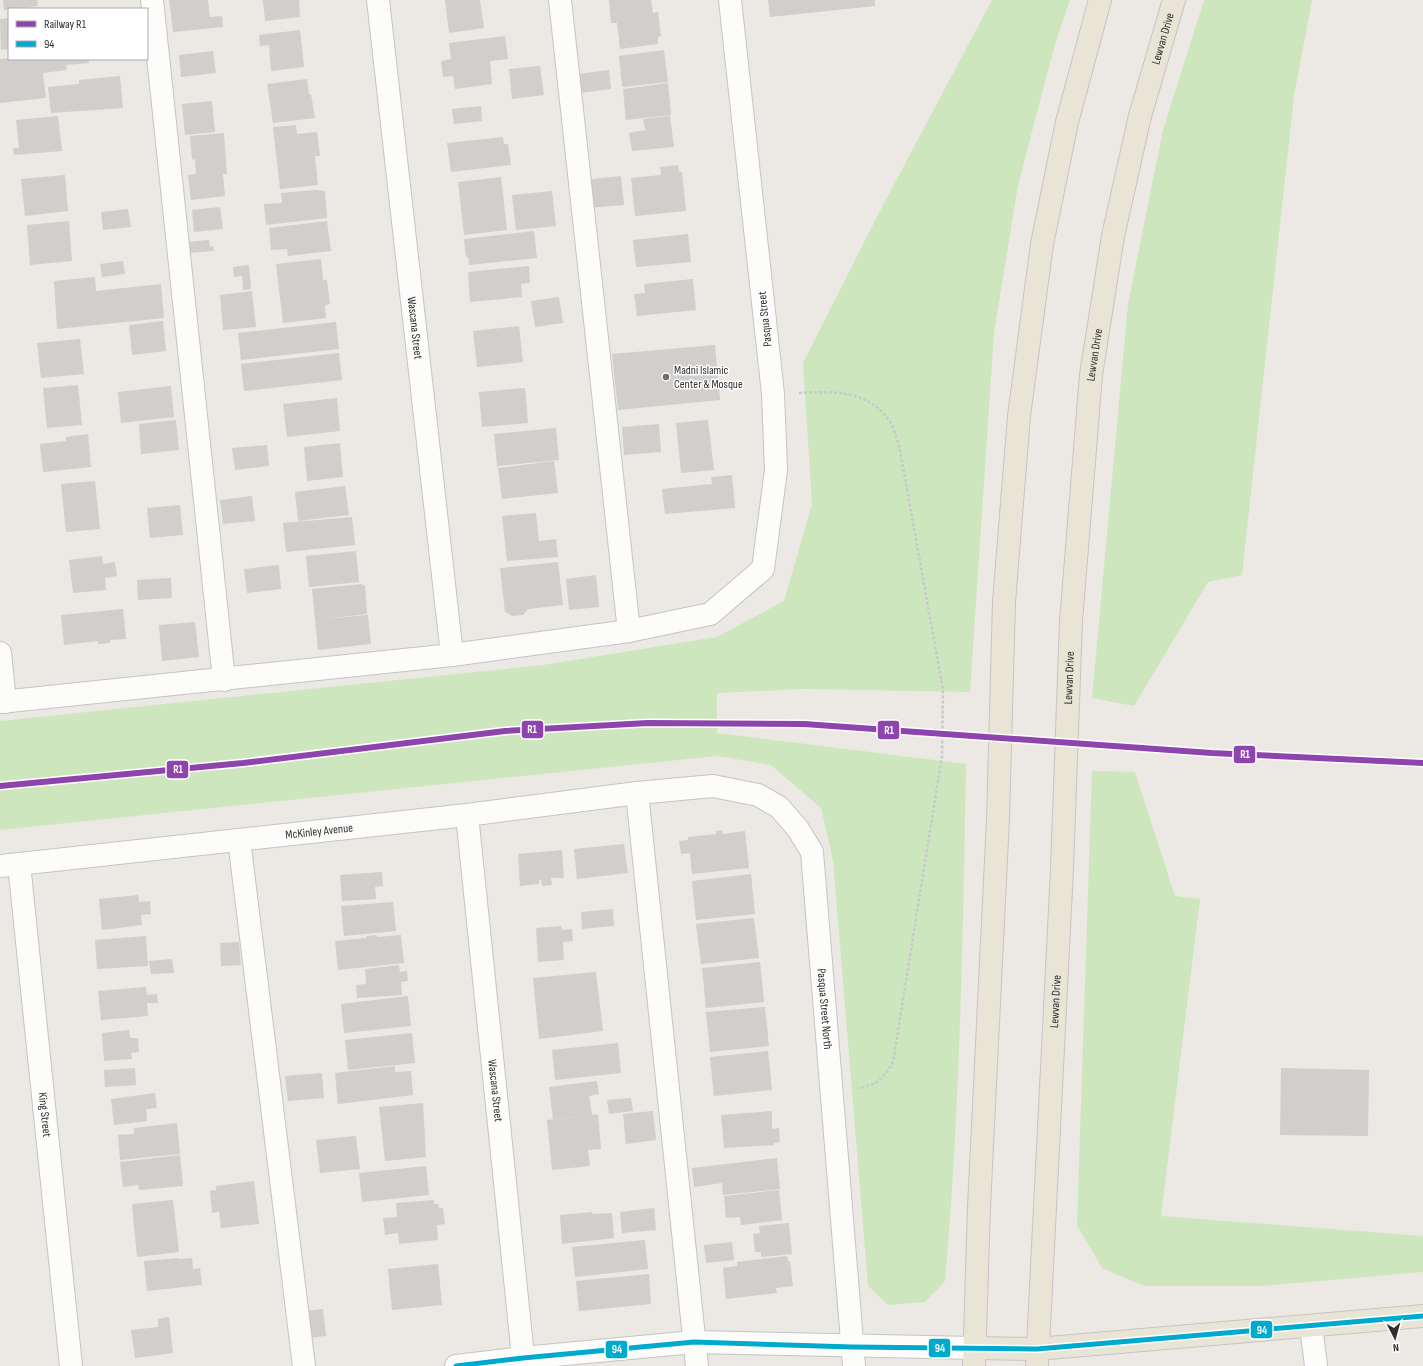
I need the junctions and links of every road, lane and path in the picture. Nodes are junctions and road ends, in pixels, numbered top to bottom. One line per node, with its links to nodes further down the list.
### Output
1 (152, 0): 11 (street)
2 (378, 0): 10 (street, Wascana Street)
3 (560, 0): 8 (street)
4 (730, 0): 7 (street, Pasqua Street)
5 (1100, 0): 22 (main road)
6 (1174, 0): 23 (main road, Lewvan Drive)
7 (773, 394): 8 (street, Pasqua Street); 17 (path)
8 (629, 631): 10 (street)
9 (0, 653): 12 (street)
10 (452, 655): 11 (street)
11 (224, 680): 12 (street)
12 (3, 702)
13 (637, 793): 14 (street, McKinley Avenue); 17 (street, Pasqua Street North); 20 (street)
14 (467, 815): 15 (street, McKinley Avenue); 24 (street, Wascana Street)
15 (239, 840): 16 (street, McKinley Avenue); 26 (street)
16 (10, 865): 25 (street, King Street)
17 (831, 1091): 21 (street, Pasqua Street North)
18 (1423, 1316): 19 (main road)
19 (1311, 1326): 23 (main road); 29 (street)
20 (694, 1342): 21 (street); 24 (street); 28 (street)
21 (853, 1357): 22 (street)
22 (974, 1357): 23 (main road)
23 (1037, 1357)
24 (524, 1362): 27 (street)
25 (71, 1366)
26 (304, 1366)
27 (456, 1366)
28 (697, 1366)
29 (1316, 1366)

